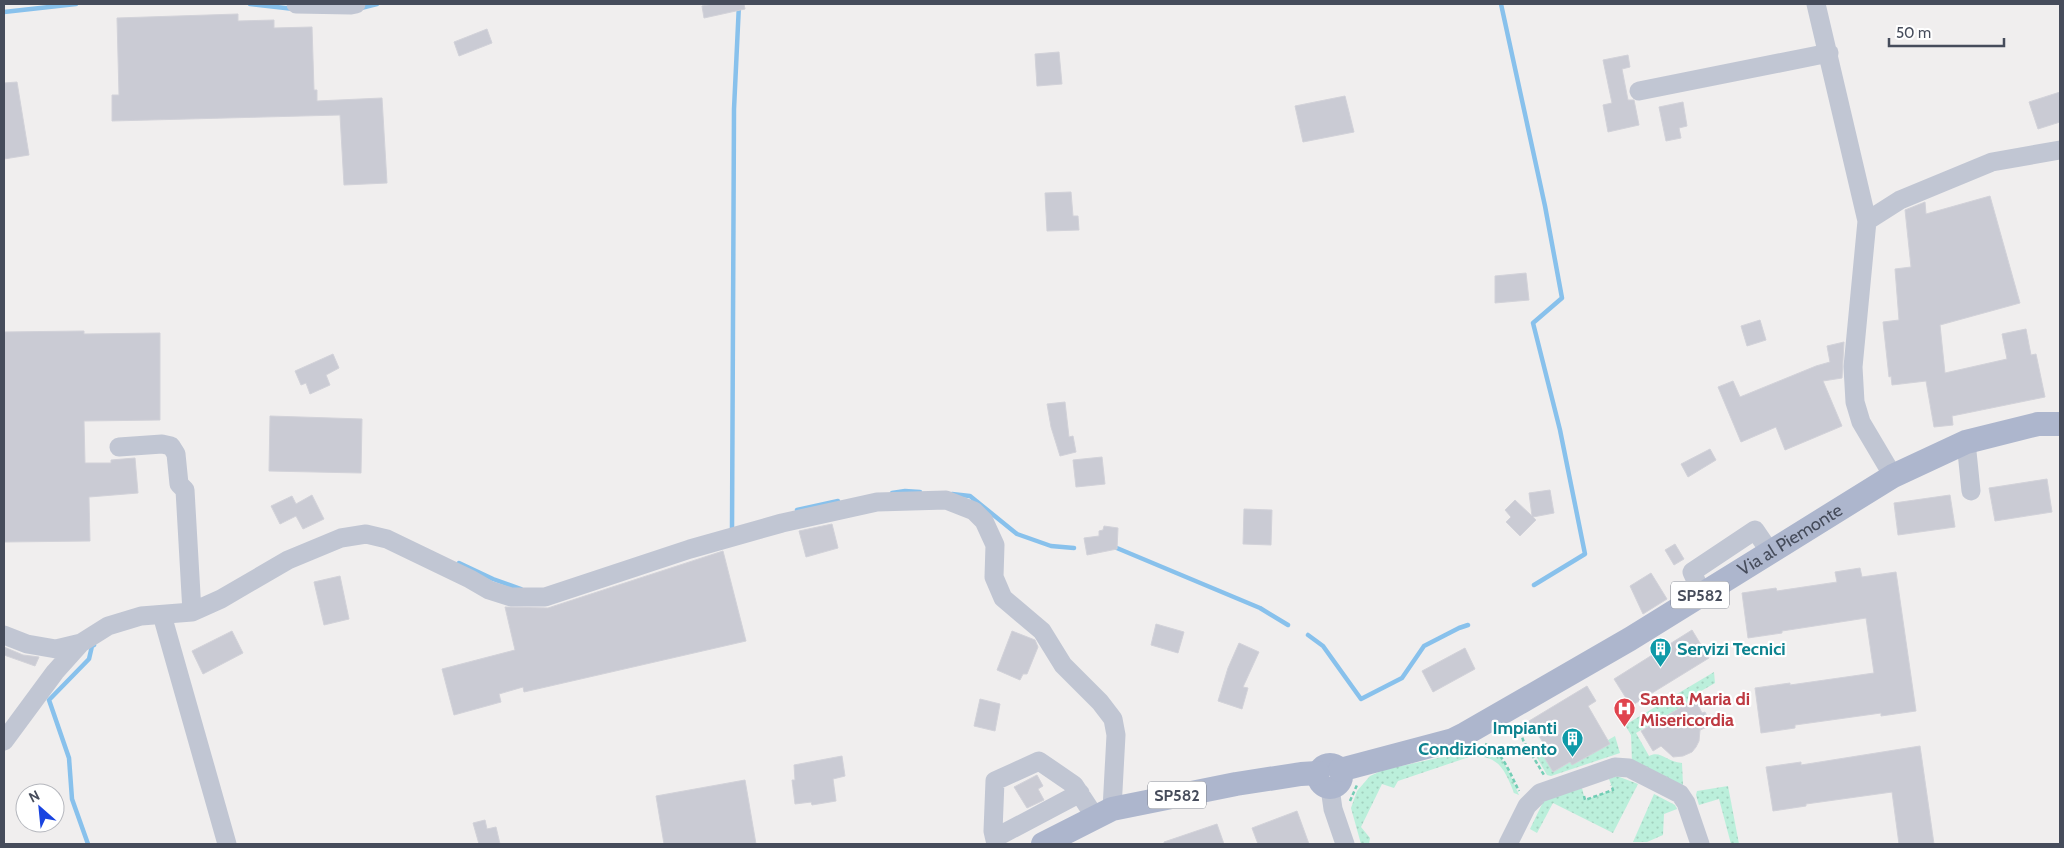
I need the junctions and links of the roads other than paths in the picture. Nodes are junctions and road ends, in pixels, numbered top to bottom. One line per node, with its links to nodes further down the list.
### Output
1 (296, 4): 2 (street)
2 (356, 4)
3 (1816, 4): 4 (street)
4 (1829, 53): 5 (street); 7 (street)
5 (1639, 91)
6 (2060, 150): 7 (street)
7 (1867, 221): 11 (street)
8 (2060, 424): 9 (main road, Via al Piemonte / SP582)
9 (1966, 442): 11 (main road, Via al Piemonte / SP582); 12 (street)
10 (118, 447): 13 (street)
11 (1893, 476): 18 (main road, Via al Piemonte / SP582)
12 (1971, 491)
13 (192, 612): 14 (street); 20 (street)
14 (162, 615): 16 (street); 22 (street)
15 (4, 635): 16 (street)
16 (81, 644): 17 (street)
17 (4, 741)
18 (1337, 779): 20 (main road, Via al Piemonte / SP582); 24 (street)
19 (1080, 793): 20 (street); 21 (street); 21 (street)
20 (1104, 813): 23 (main road, Via al Piemonte / SP582)
21 (995, 841)
22 (227, 844)
23 (1043, 844)
24 (1345, 844)
25 (1508, 844): 26 (street)
26 (1700, 844)

